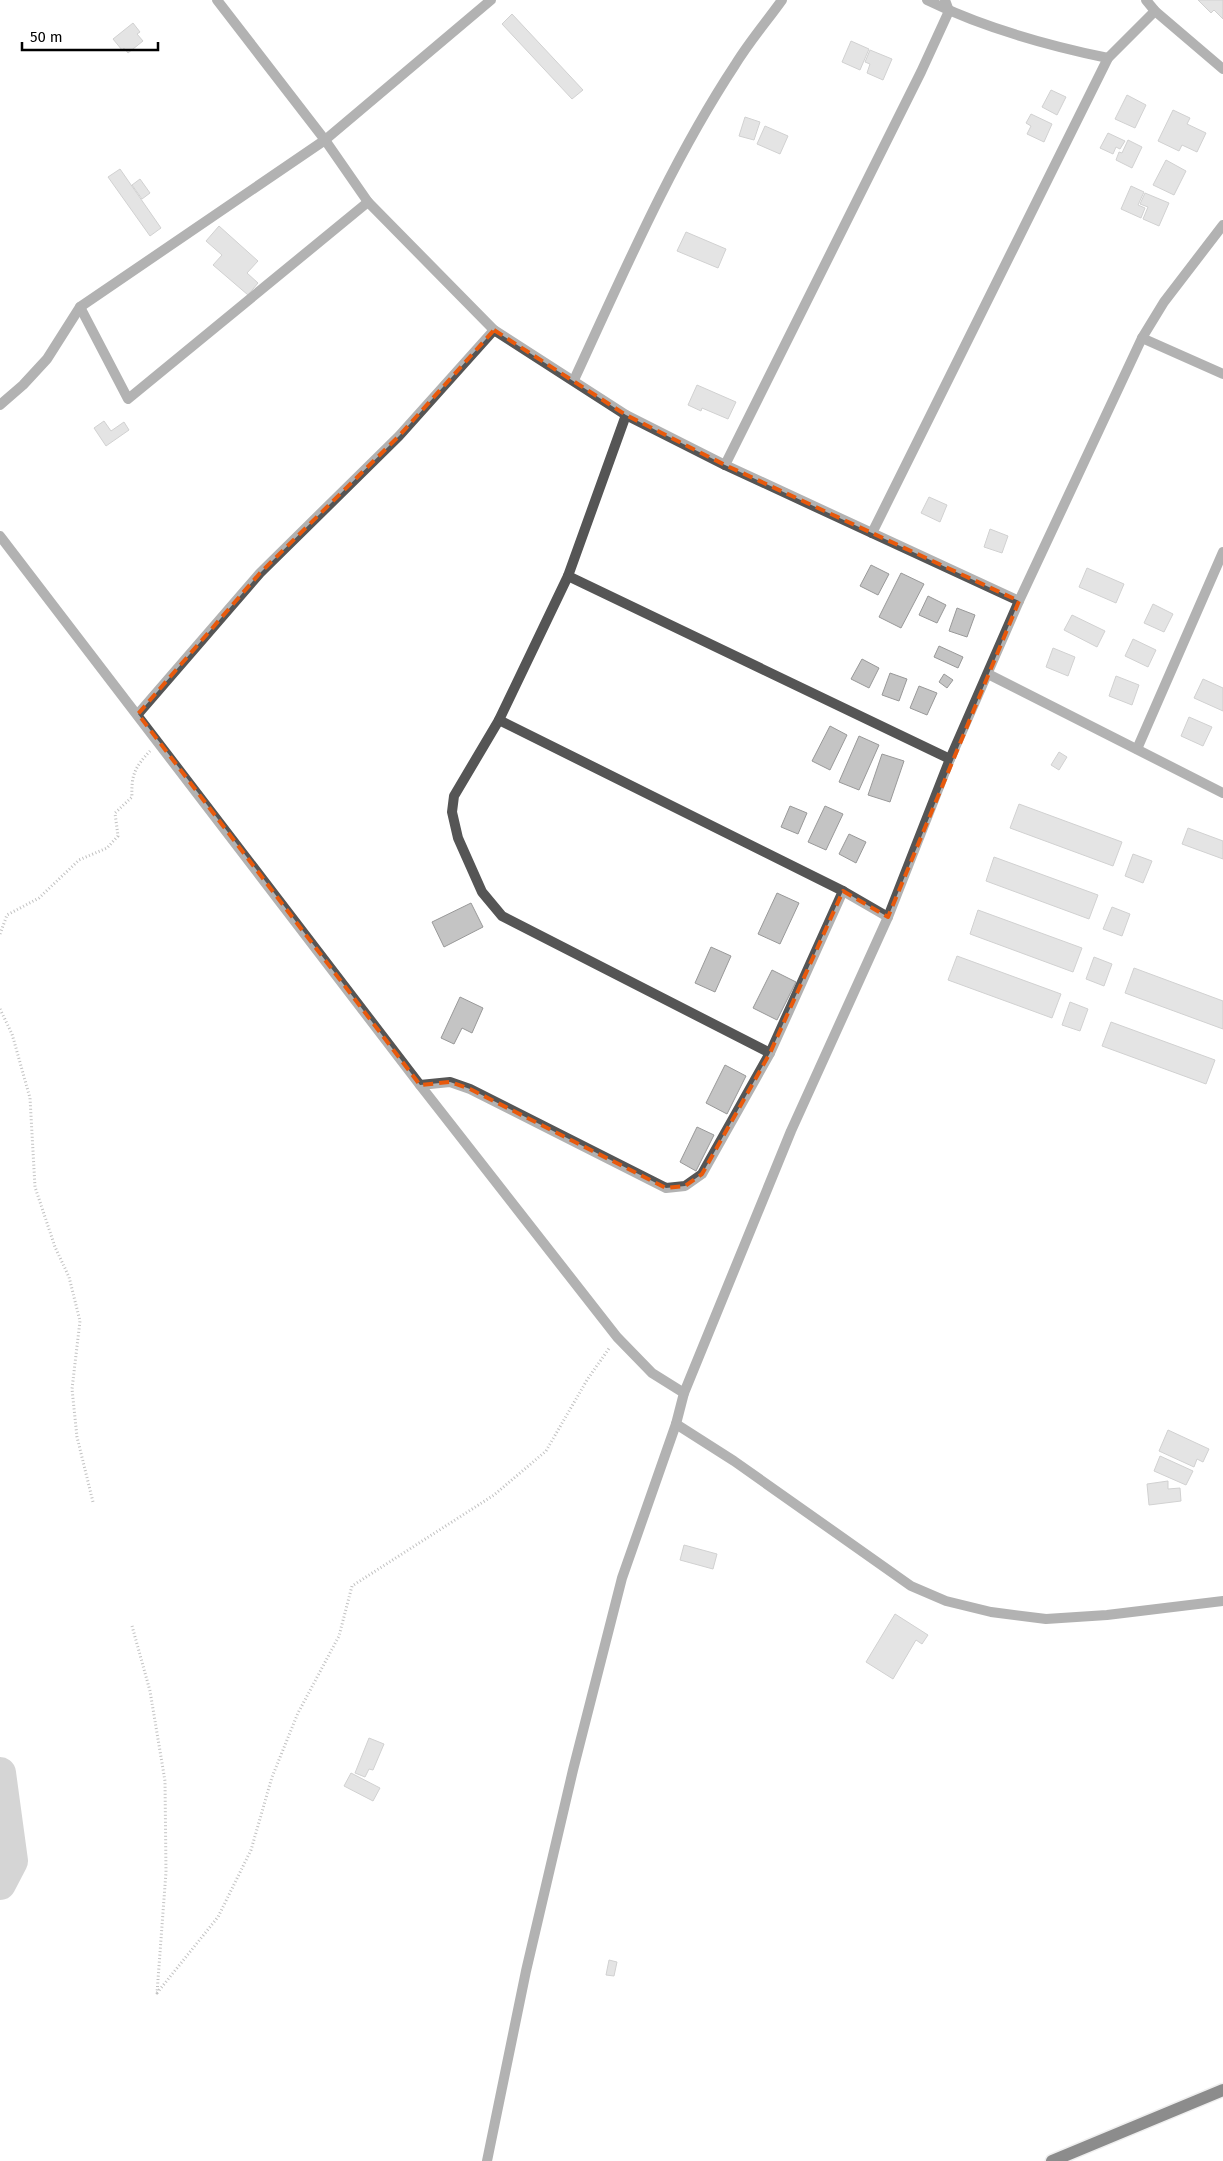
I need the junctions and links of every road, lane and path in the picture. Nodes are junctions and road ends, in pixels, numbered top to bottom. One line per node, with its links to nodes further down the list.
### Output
1 (217, 0): 11 (street)
2 (491, 0): 11 (street)
3 (782, 0): 18 (street)
4 (927, 0): 7 (street)
5 (945, 0): 7 (street)
6 (1146, 0): 8 (street)
7 (949, 11): 9 (street); 21 (street)
8 (1156, 11): 9 (street); 10 (street)
9 (1108, 58): 22 (street)
10 (1223, 69)
11 (325, 140): 12 (street); 14 (street)
12 (368, 202): 14 (street); 15 (street)
13 (1223, 225): 16 (street)
14 (80, 306): 19 (street)
15 (494, 330): 18 (street); 28 (street)
16 (1142, 338): 17 (street); 26 (street)
17 (1223, 374)
18 (574, 380): 20 (street)
19 (0, 405)
20 (626, 415): 21 (street); 25 (street)
21 (725, 465): 22 (street)
22 (872, 532): 26 (street)
23 (0, 536): 28 (street)
24 (1223, 552): 31 (street)
25 (568, 576): 29 (street); 32 (street)
26 (1019, 601): 27 (street)
27 (988, 674): 31 (street); 32 (street)
28 (138, 714): 30 (street)
29 (499, 720): 34 (street); 38 (street)
30 (159, 742): 36 (path); 39 (street)
31 (1137, 749): 33 (street)
32 (950, 759): 35 (street)
33 (1223, 793)
34 (843, 891): 35 (street); 38 (street)
35 (888, 917): 41 (street)
36 (0, 934)
37 (0, 1009): 43 (path)
38 (770, 1053): 39 (street)
39 (420, 1084): 40 (street)
40 (617, 1337): 41 (street); 45 (path)
41 (684, 1393): 42 (street)
42 (676, 1424): 44 (street); 47 (street)
43 (93, 1502)
44 (1223, 1601)
45 (132, 1626)
46 (1223, 2090): 48 (main road)
47 (487, 2161)
48 (1052, 2161)

